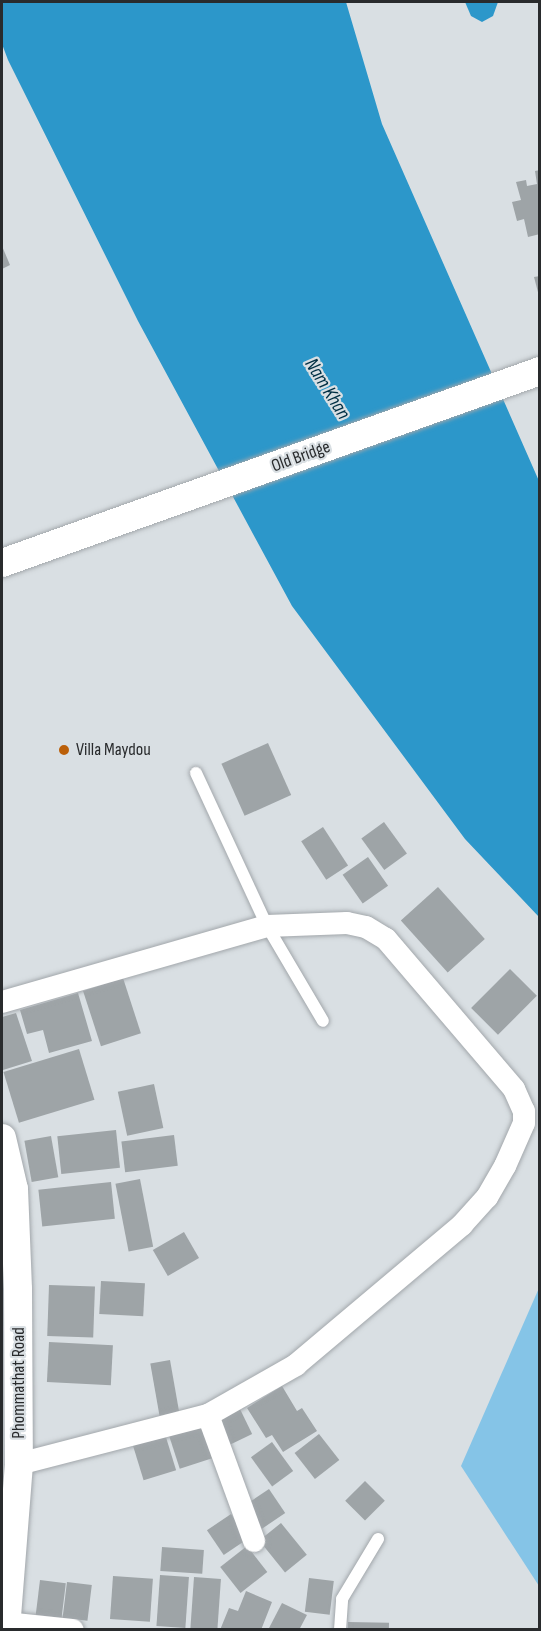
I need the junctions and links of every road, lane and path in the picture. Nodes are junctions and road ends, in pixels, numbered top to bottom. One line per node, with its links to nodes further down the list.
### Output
1 (540, 371): 2 (street, Old Bridge)
2 (2, 563)
3 (196, 773): 4 (lane)
4 (267, 926): 5 (street); 6 (lane); 8 (street)
5 (2, 1002)
6 (323, 1021)
7 (2, 1139): 9 (street, Phommathat Road)
8 (208, 1414): 9 (street); 12 (street)
9 (19, 1464): 10 (street, Phommathat Road)
10 (9, 1503): 13 (street, Phommathat Road)
11 (378, 1539): 15 (lane)
12 (254, 1541)
13 (6, 1626): 14 (street)
14 (74, 1629)
15 (340, 1629)

